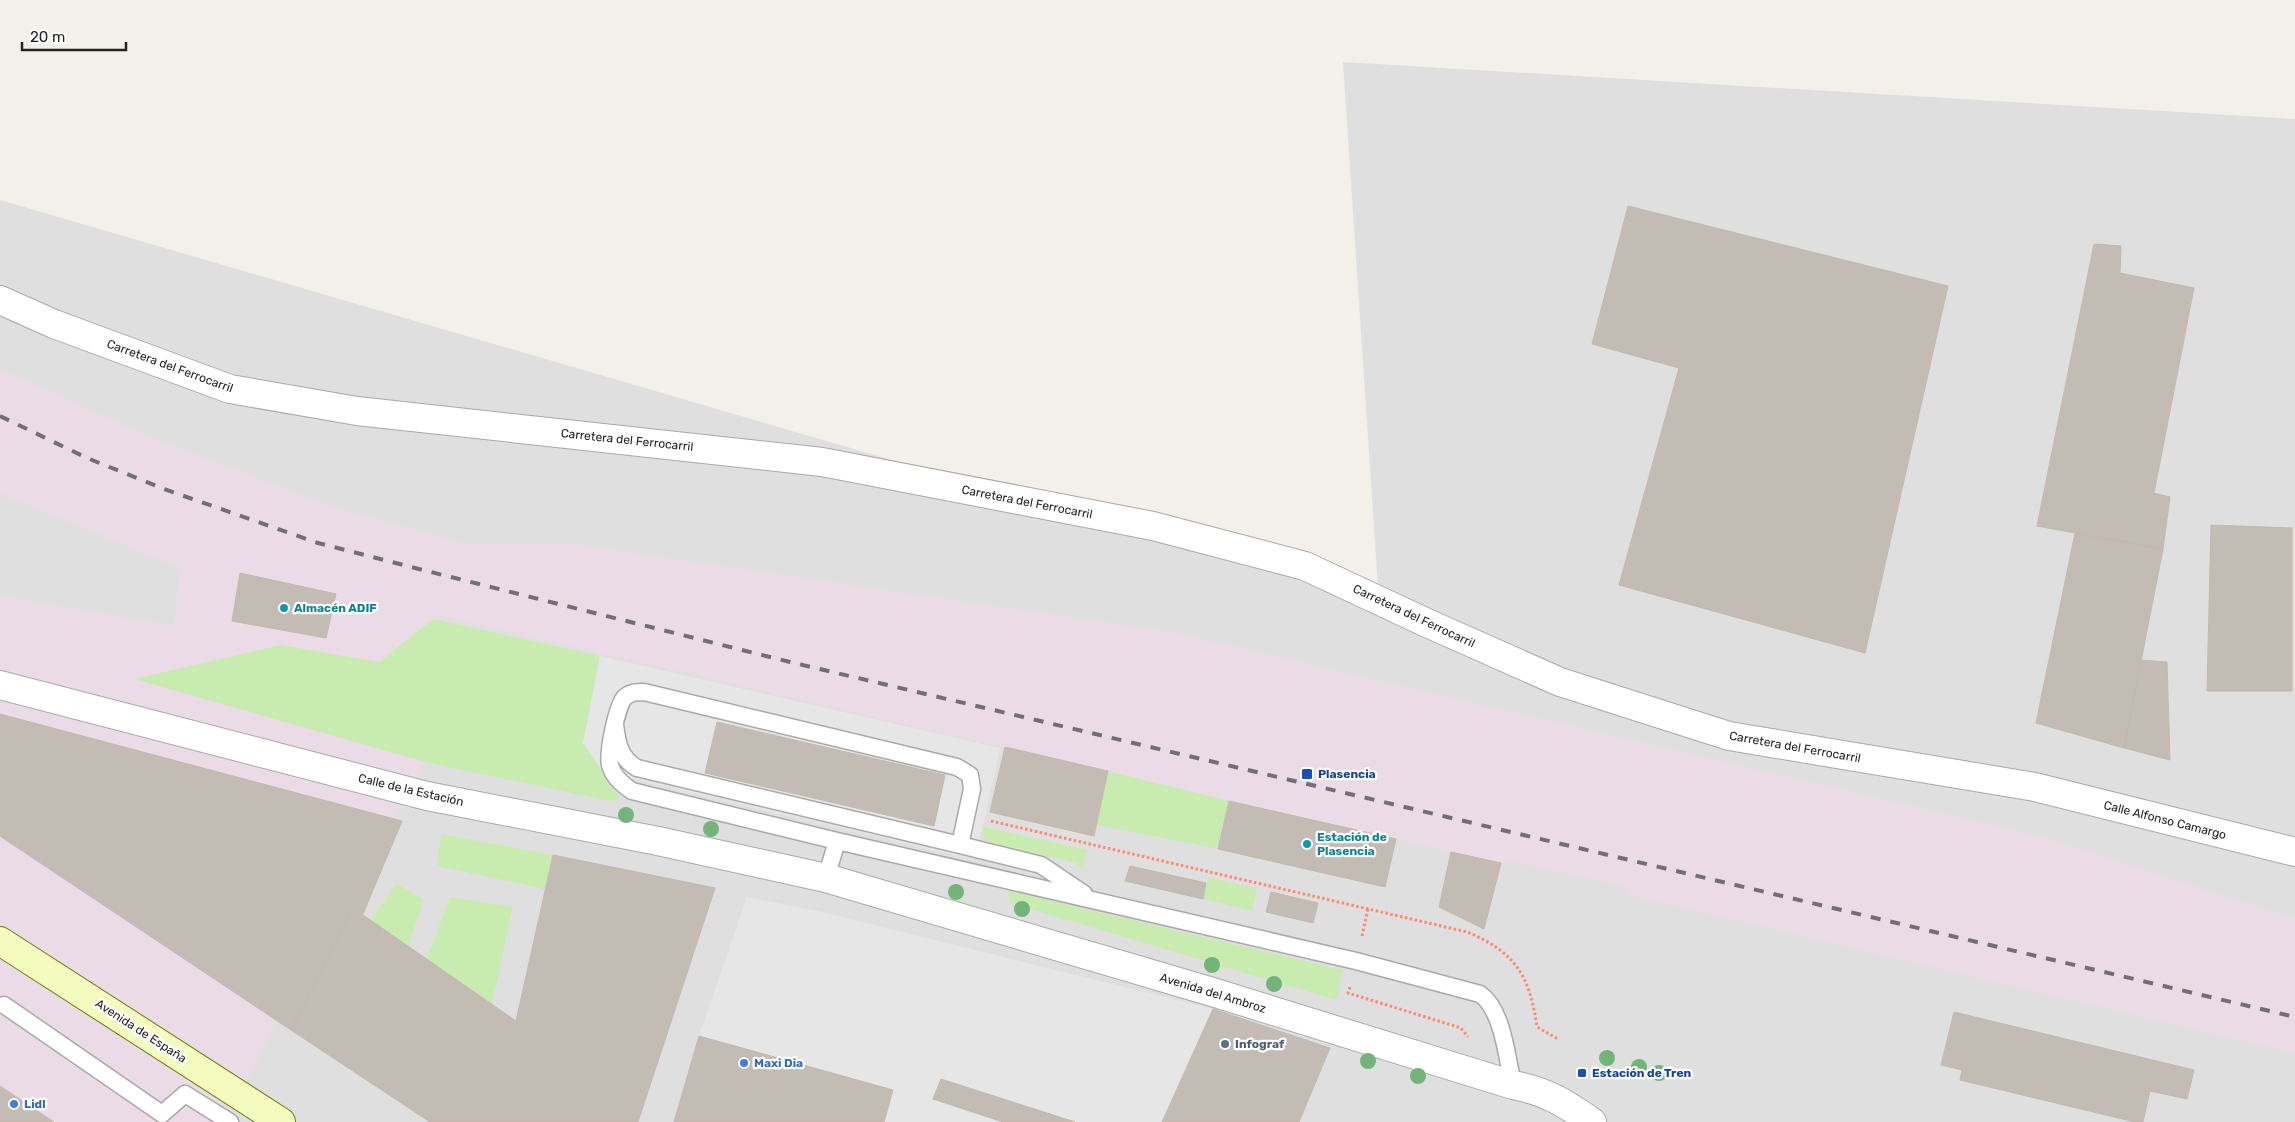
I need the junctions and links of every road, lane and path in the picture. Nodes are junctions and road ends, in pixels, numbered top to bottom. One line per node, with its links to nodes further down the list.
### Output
1 (0, 300): 4 (street, Carretera del Ferrocarril)
2 (0, 685): 9 (street, Calle de la Estación)
3 (615, 724): 6 (lane); 7 (lane); 7 (lane)
4 (2034, 787): 8 (street, Calle Alfonso Camargo)
5 (986, 820): 11 (path)
6 (836, 840): 9 (lane); 10 (lane)
7 (960, 845): 10 (lane)
8 (2295, 852)
9 (826, 878): 21 (street, Avenida del Ambroz)
10 (1092, 899): 21 (lane)
11 (1368, 909): 12 (path); 16 (path)
12 (1361, 939)
13 (0, 941): 20 (main road, Avenida de España)
14 (1350, 984): 18 (path)
15 (4, 1005): 22 (lane)
16 (1536, 1018): 17 (path); 19 (path)
17 (1528, 1021)
18 (1468, 1037)
19 (1558, 1039)
20 (206, 1073): 22 (lane); 24 (main road, Avenida de España)
21 (1513, 1085): 25 (street, Avenida del Ambroz)
22 (185, 1094): 23 (lane)
23 (230, 1122)
24 (281, 1122)
25 (1592, 1122)

